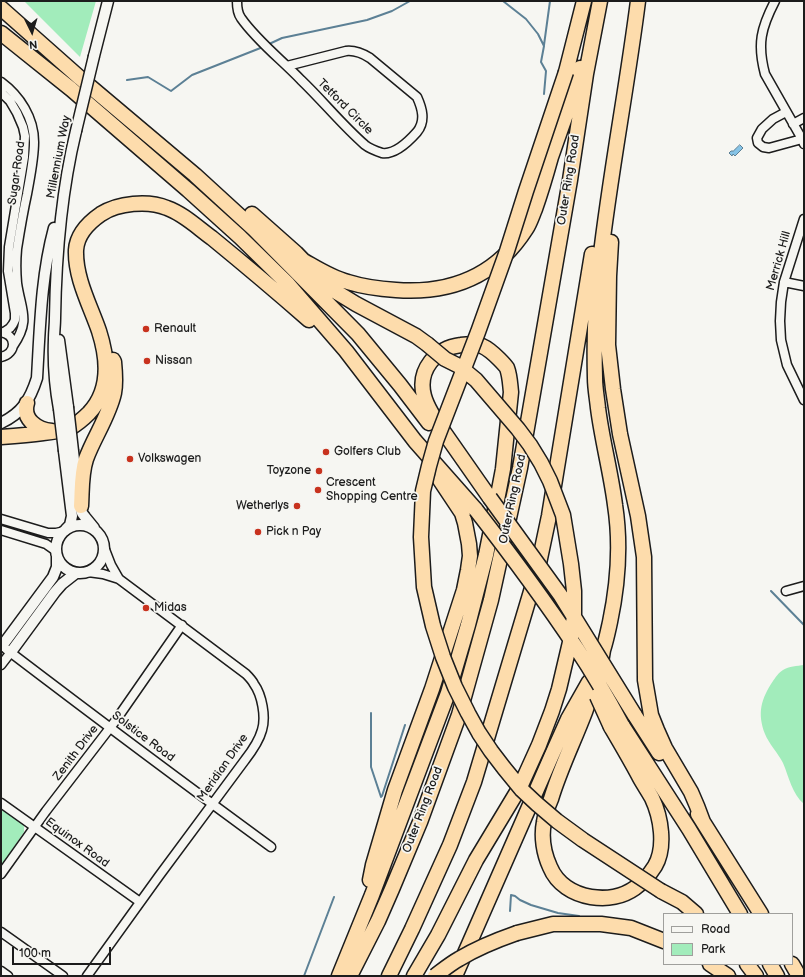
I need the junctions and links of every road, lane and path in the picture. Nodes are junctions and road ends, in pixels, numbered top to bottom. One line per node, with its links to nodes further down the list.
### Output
1 (7, 1): 13 (highway)
2 (108, 1): 22 (street, Millennium Way, bridge)
3 (237, 1): 14 (street, Tetford Circle)
4 (584, 1): 66 (highway, bridge)
5 (594, 1): 24 (highway, bridge)
6 (600, 1): 81 (highway, Outer Ring Road)
7 (635, 1): 82 (highway)
8 (638, 1): 56 (highway)
9 (645, 1): 61 (highway)
10 (775, 1): 17 (street)
11 (1, 8): 13 (highway)
12 (1, 33): 30 (highway)
13 (37, 40): 21 (highway)
14 (287, 66): 14 (street, Tetford Circle)
15 (1, 82): 29 (street, Sugar Road)
16 (1, 92): 27 (street, Sugar Road)
17 (786, 112): 19 (street); 20 (street)
18 (804, 118): 19 (street)
19 (793, 124): 20 (street)
20 (803, 142)
21 (195, 175): 24 (highway); 39 (highway)
22 (63, 197): 33 (street); 38 (street, Millennium Way, bridge)
23 (804, 219): 25 (street, Merrick Hill)
24 (304, 261): 83 (highway, bridge)
25 (784, 282): 26 (street); 32 (street, Merrick Hill)
26 (804, 286)
27 (3, 332): 29 (street)
28 (100, 333): 30 (highway); 35 (highway); 40 (highway)
29 (13, 346): 31 (street, Sugar Road)
30 (346, 351): 37 (highway)
31 (2, 357)
32 (804, 400)
33 (27, 403): 34 (street); 35 (highway)
34 (1, 424)
35 (56, 432): 36 (highway)
36 (1, 437)
37 (415, 441): 57 (highway, bridge); 71 (highway)
38 (69, 451): 40 (street, Millennium Way); 43 (street, Millennium Way)
39 (490, 498): 61 (highway, bridge); 71 (highway)
40 (81, 506): 44 (street, Millennium Way)
41 (1, 519): 43 (street)
42 (1, 530): 46 (street)
43 (66, 530): 44 (street); 46 (street)
44 (96, 530): 45 (street)
45 (104, 547): 47 (street); 49 (street, Meridian Drive)
46 (56, 554): 48 (street); 53 (street)
47 (88, 572): 48 (street); 49 (street, Meridian Drive)
48 (76, 573): 54 (street)
49 (119, 579): 52 (street, Meridian Drive)
50 (804, 586): 51 (street)
51 (786, 591)
52 (182, 625): 58 (street, Zenith Drive); 60 (street, Meridian Drive)
53 (1, 646): 54 (street, Solstice Road)
54 (11, 652): 55 (street); 58 (street, Solstice Road)
55 (1, 665)
56 (600, 667): 57 (highway); 85 (highway)
57 (617, 726): 67 (highway)
58 (110, 728): 60 (street, Solstice Road); 62 (street, Zenith Drive)
59 (1, 803): 62 (street, Equinox Road)
60 (213, 805): 63 (street, Solstice Road); 65 (street, Meridian Drive)
61 (703, 822): 68 (highway)
62 (34, 827): 64 (street, Zenith Drive); 65 (street, Equinox Road)
63 (272, 847)
64 (1, 874)
65 (140, 902): 79 (street, Meridian Drive)
66 (695, 913)
67 (739, 913)
68 (760, 913)
69 (1, 932): 78 (street)
70 (663, 941): 84 (highway, bridge)
71 (352, 944): 80 (highway)
72 (712, 965): 86 (highway)
73 (748, 965): 87 (highway)
74 (771, 965): 88 (highway)
75 (793, 965): 89 (highway)
76 (1, 971): 77 (street)
77 (8, 976)
78 (63, 976)
79 (87, 976)
80 (340, 976)
81 (350, 976)
82 (389, 976)
83 (414, 976)
84 (435, 976)
85 (454, 976)
86 (728, 976)
87 (756, 976)
88 (777, 976)
89 (799, 976)

